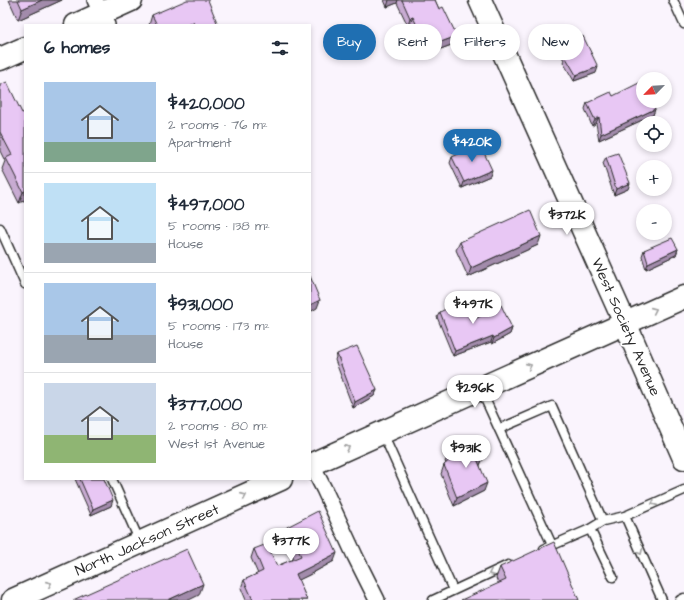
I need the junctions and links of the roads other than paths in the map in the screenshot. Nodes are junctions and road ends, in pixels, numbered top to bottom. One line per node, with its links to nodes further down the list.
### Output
1 (131, 0): 4 (street)
2 (480, 0): 12 (street, West Society Avenue)
3 (673, 0): 6 (lane)
4 (101, 13): 5 (street)
5 (78, 24)
6 (684, 24)
7 (24, 48): 8 (street)
8 (0, 59)
9 (0, 228): 10 (lane)
10 (24, 282)
11 (684, 296): 12 (street, one-way to 11)
12 (625, 323): 13 (street, one-way to 12); 16 (street, West Society Avenue)
13 (481, 388): 14 (lane); 15 (street)
14 (499, 429): 23 (lane); 26 (lane)
15 (382, 432): 17 (street, one-way to 15); 30 (lane)
16 (684, 458)
17 (311, 464)
18 (311, 466): 33 (street)
19 (112, 480): 25 (lane)
20 (279, 480): 25 (street, North Jackson Street, one-way to 20)
21 (684, 490): 22 (lane, one-way to 22)
22 (625, 516): 23 (lane); 35 (lane, one-way to 35)
23 (603, 521): 24 (lane)
24 (590, 529): 26 (lane); 29 (lane)
25 (141, 543): 32 (street, North Jackson Street, one-way to 25)
26 (552, 546): 27 (lane)
27 (538, 552)
28 (517, 561): 30 (lane, one-way to 30)
29 (613, 577)
30 (454, 590): 34 (lane)
31 (684, 598): 36 (lane)
32 (13, 600)
33 (377, 600)
34 (432, 600)
35 (662, 600)
36 (680, 600)

